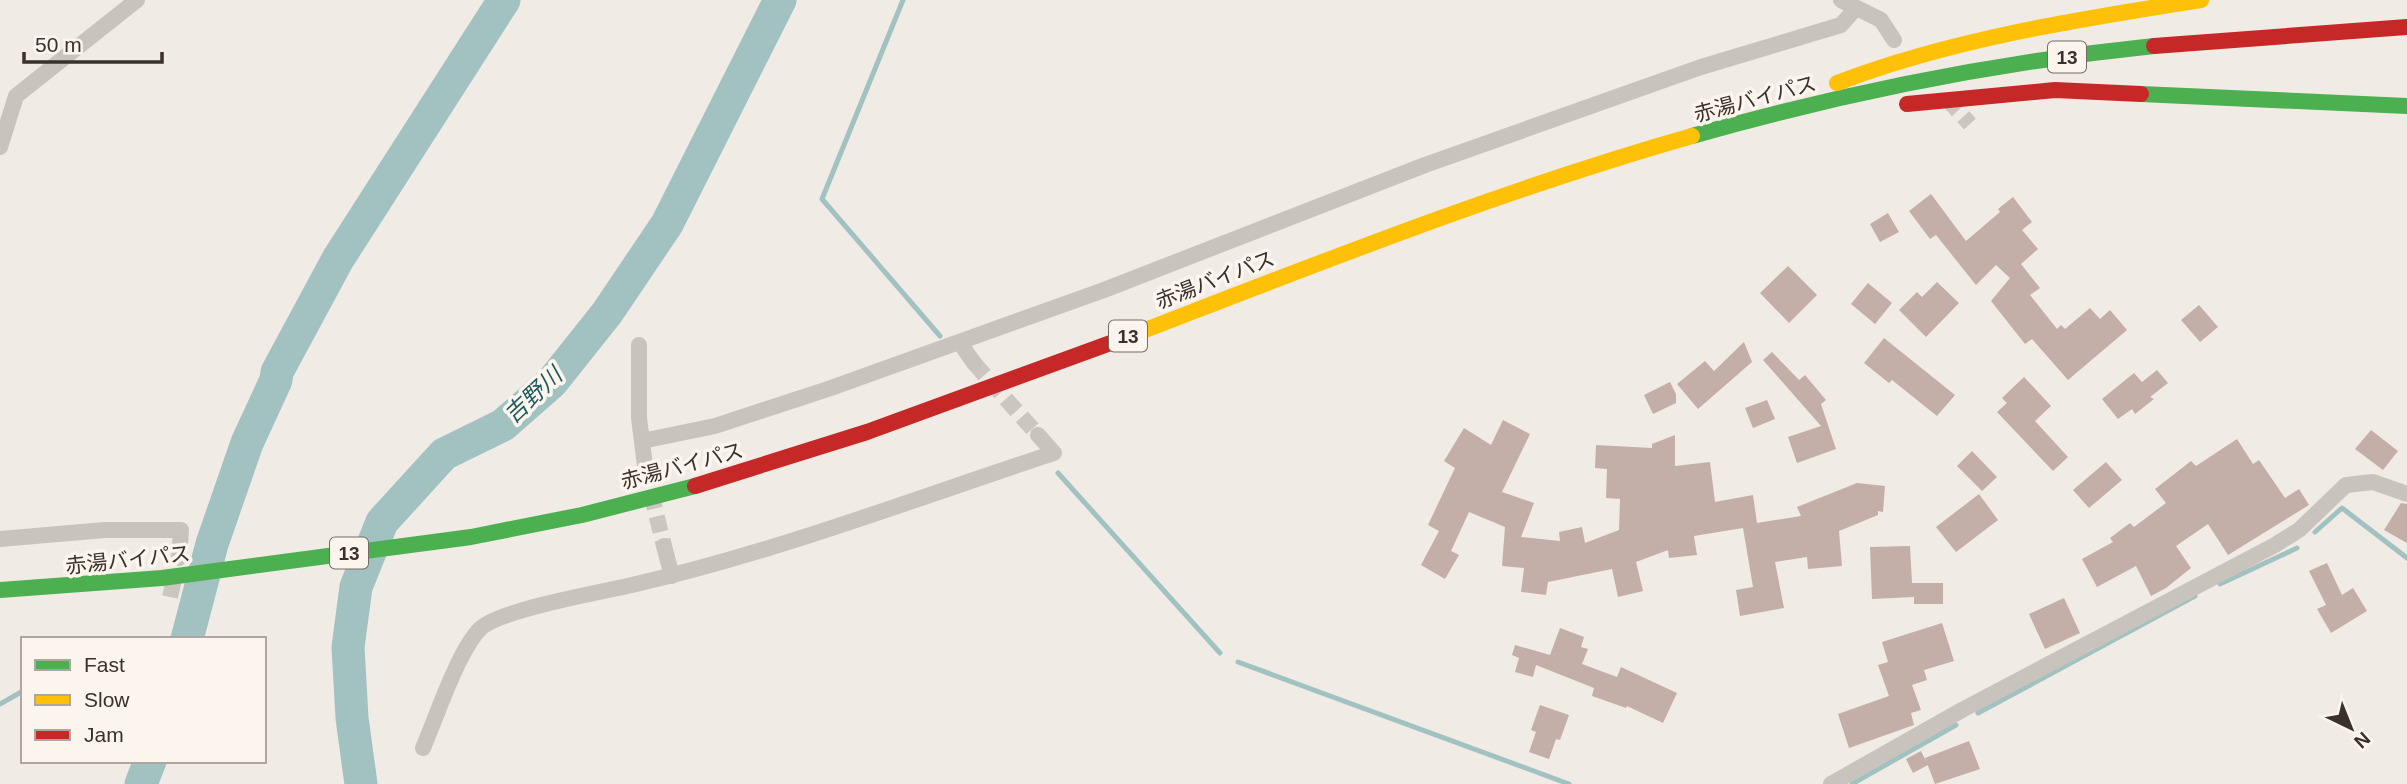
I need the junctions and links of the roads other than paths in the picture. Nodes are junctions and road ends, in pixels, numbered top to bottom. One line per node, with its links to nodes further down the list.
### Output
1 (137, 0): 11 (street)
2 (1841, 0): 4 (street)
3 (2201, 0): 10 (highway, 13)
4 (1856, 8): 6 (street); 12 (street)
5 (2407, 27): 10 (highway, 赤湯バイパス / 13)
6 (1894, 40)
7 (1897, 105): 8 (highway, 13)
8 (2407, 106)
9 (1859, 111): 10 (highway, 13)
10 (1733, 125): 23 (highway, 赤湯バイパス / 13)
11 (0, 147)
12 (960, 343): 14 (street); 16 (street)
13 (639, 345): 16 (street)
14 (974, 363)
15 (1038, 435): 22 (street)
16 (642, 441): 17 (street)
17 (646, 474)
18 (2407, 494): 25 (street)
19 (0, 539): 21 (street)
20 (664, 545): 22 (street)
21 (179, 558)
22 (672, 576): 24 (street)
23 (0, 590)
24 (423, 748)
25 (1831, 784)

